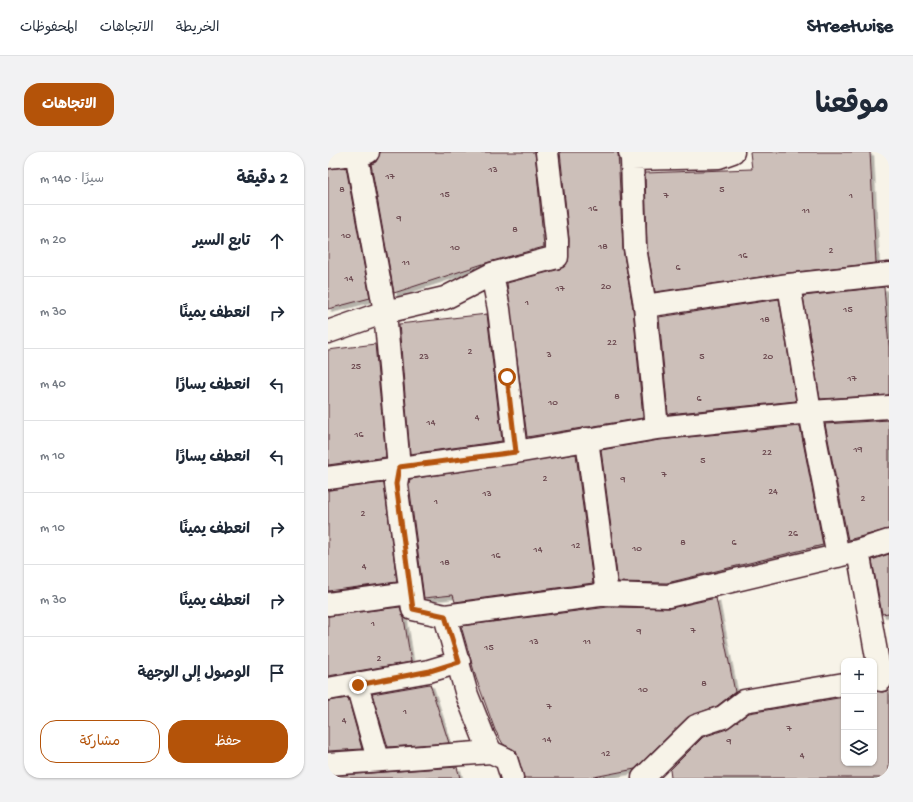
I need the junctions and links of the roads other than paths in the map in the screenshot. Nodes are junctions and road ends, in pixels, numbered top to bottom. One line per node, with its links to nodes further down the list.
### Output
1 (360, 152): 5 (street); 10 (street)
2 (547, 152): 6 (street)
3 (733, 152): 4 (street)
4 (631, 155): 9 (street)
5 (328, 157)
6 (492, 274): 10 (street); 16 (street)
7 (889, 274): 8 (street)
8 (789, 285): 9 (street); 13 (street)
9 (645, 306): 14 (street)
10 (385, 312): 11 (street); 17 (street)
11 (328, 332)
12 (889, 407): 13 (street)
13 (810, 412): 14 (street); 20 (street)
14 (657, 428): 15 (street)
15 (587, 438): 16 (street); 22 (street)
16 (516, 452): 17 (street)
17 (399, 467): 18 (street); 21 (street)
18 (328, 478)
19 (889, 541): 20 (street)
20 (848, 554): 22 (street); 26 (street)
21 (409, 593): 23 (street); 24 (street)
22 (607, 594): 24 (street)
23 (328, 604)
24 (445, 616): 25 (street)
25 (459, 662): 27 (street); 30 (street)
26 (881, 680)
27 (358, 685): 29 (street); 31 (street)
28 (841, 685): 34 (street)
29 (328, 690)
30 (491, 752): 31 (street); 33 (street)
31 (378, 758): 32 (street)
32 (328, 764)
33 (512, 778)
34 (643, 778)

